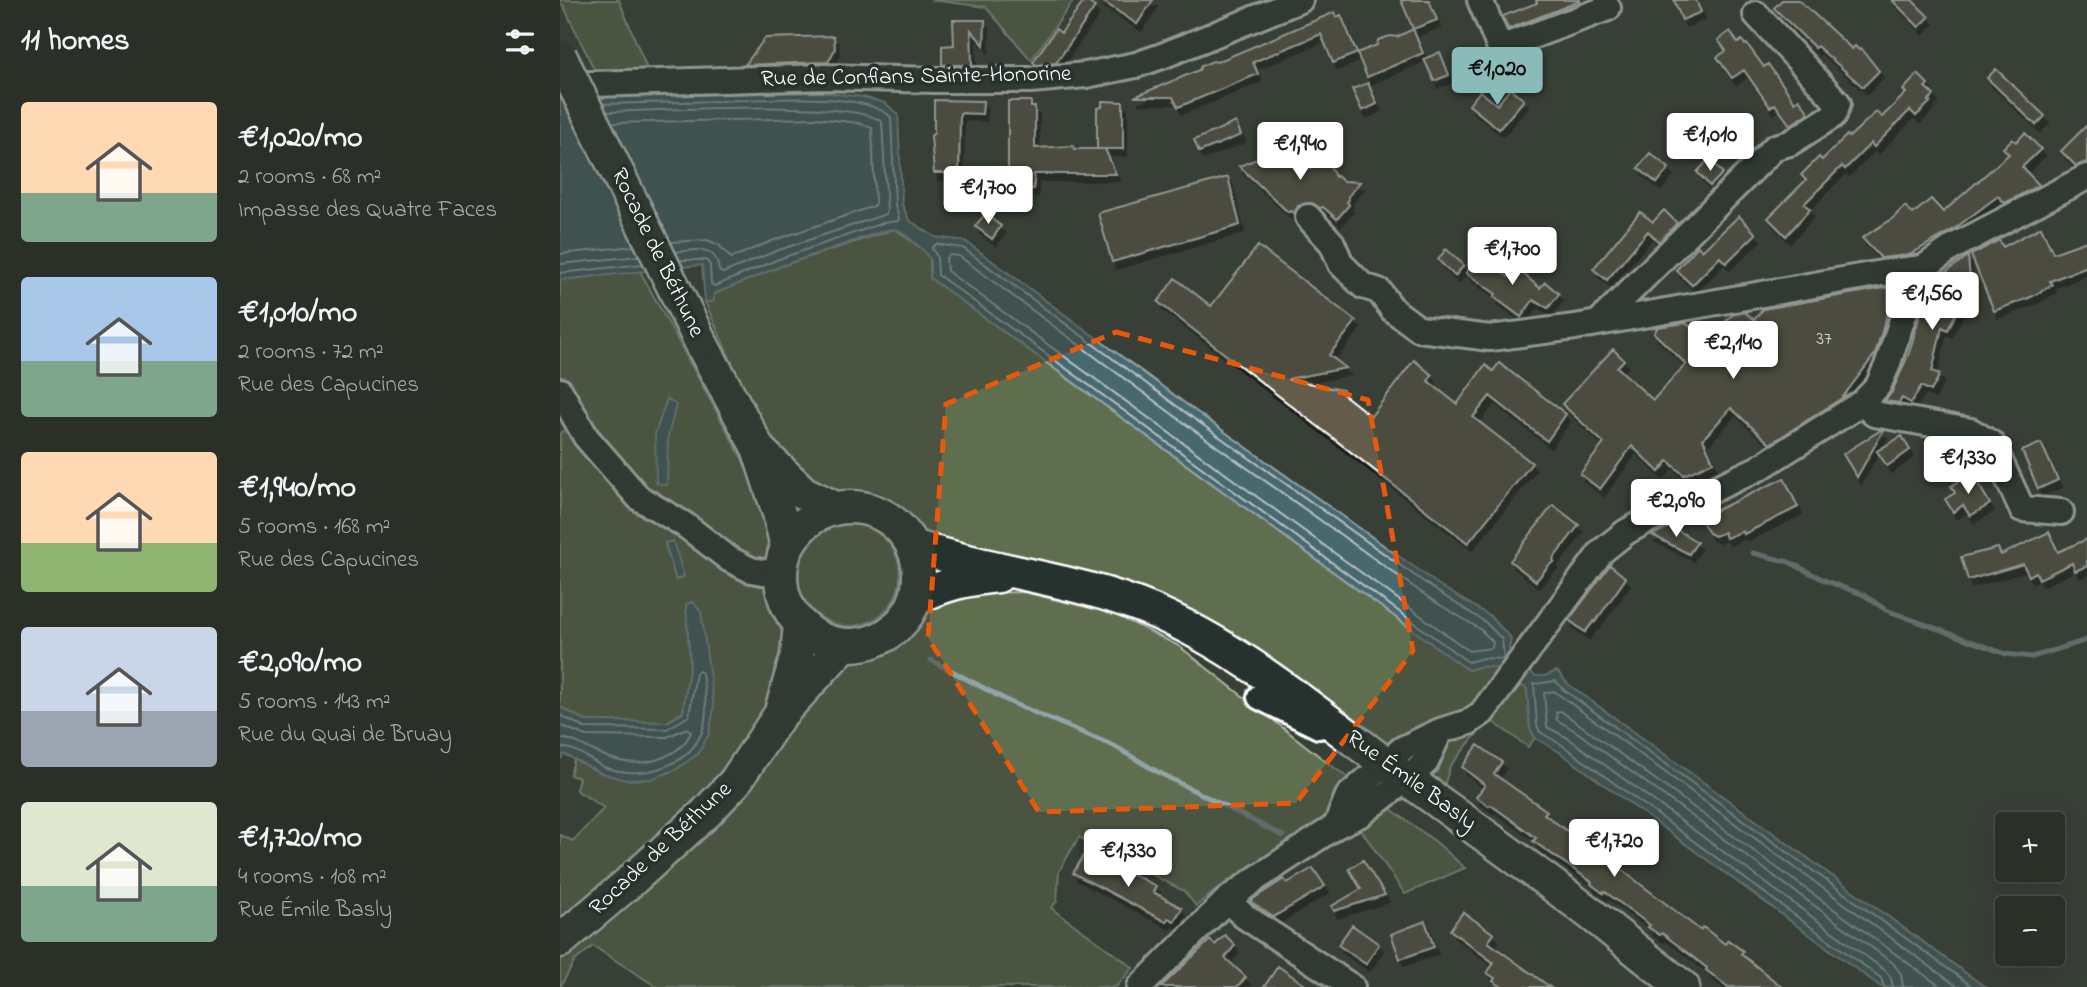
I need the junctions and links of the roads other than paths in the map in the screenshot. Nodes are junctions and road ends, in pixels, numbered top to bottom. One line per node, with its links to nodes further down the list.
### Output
1 (1300, 0): 6 (street, Rue de Conflans Sainte-Honorine)
2 (1480, 0): 3 (street)
3 (1608, 8)
4 (1756, 14): 10 (street)
5 (560, 56): 13 (main road, Rocade de Béthune, bridge)
6 (560, 85)
7 (2087, 177): 9 (street)
8 (1307, 217): 10 (street)
9 (1923, 268): 10 (street); 12 (street)
10 (1599, 323)
11 (560, 391): 17 (street)
12 (1862, 403): 15 (street); 24 (street)
13 (758, 448): 14 (main road, Rocade de Béthune); 17 (main road, Rocade de Béthune)
14 (835, 508): 16 (main road); 17 (main road)
15 (2062, 512)
16 (913, 546): 18 (main road, Rue Émile Basly); 19 (main road)
17 (784, 561): 21 (main road)
18 (1024, 574): 19 (main road); 20 (main road, Rue Émile Basly)
19 (916, 598): 22 (main road)
20 (1154, 611): 24 (main road, Rue Émile Basly); 24 (main road, Rue Émile Basly)
21 (800, 624): 22 (main road); 23 (main road, Rocade de Béthune)
22 (844, 645): 23 (main road, Rocade de Béthune)
23 (779, 716): 26 (main road, Rocade de Béthune)
24 (1389, 778): 25 (street); 27 (main road, Rue Émile Basly); 27 (main road, Rue Émile Basly)
25 (1227, 900): 28 (street); 29 (street)
26 (560, 941)
27 (1657, 968): 30 (main road, Rue Émile Basly)
28 (1140, 987)
29 (1352, 987)
30 (1683, 987)

